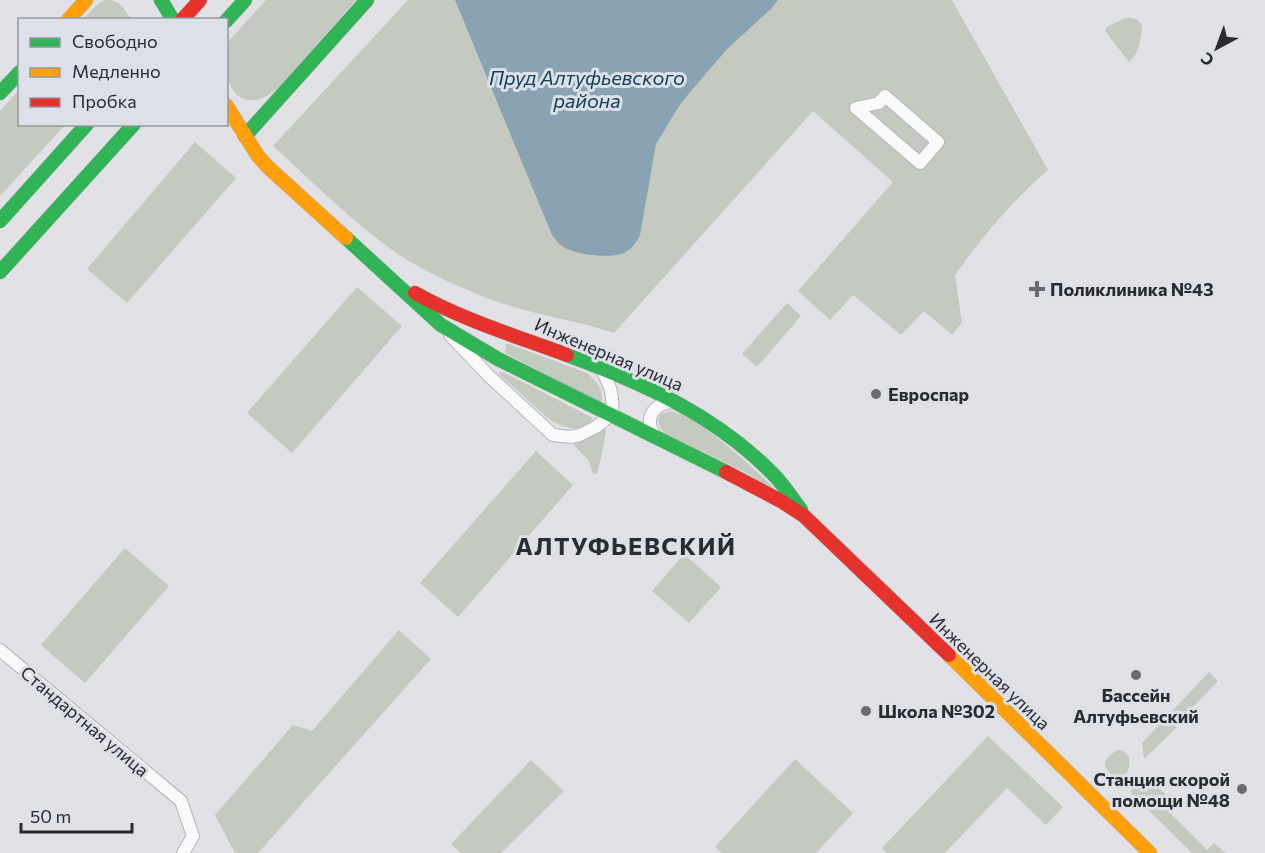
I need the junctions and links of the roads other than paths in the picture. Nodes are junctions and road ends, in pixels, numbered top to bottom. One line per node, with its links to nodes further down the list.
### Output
1 (86, 0): 6 (main road)
2 (161, 0): 7 (main road)
3 (200, 0): 8 (main road)
4 (245, 0): 9 (main road)
5 (367, 0): 15 (main road)
6 (70, 18)
7 (172, 18)
8 (184, 18)
9 (228, 19)
10 (18, 74): 11 (main road)
11 (0, 93)
12 (228, 108): 15 (main road, Инженерная улица)
13 (85, 126): 17 (main road)
14 (132, 126): 19 (main road)
15 (245, 135): 18 (main road, Инженерная улица)
16 (920, 163): 16 (street)
17 (0, 221)
18 (373, 263): 20 (main road, Инженерная улица); 21 (main road, Инженерная улица)
19 (0, 272)
20 (441, 325): 23 (main road, Инженерная улица); 23 (street)
21 (599, 366): 22 (main road, Инженерная улица); 23 (street)
22 (680, 403): 24 (street); 25 (main road, Инженерная улица)
23 (612, 414): 24 (main road, Инженерная улица)
24 (656, 438): 25 (main road, Инженерная улица)
25 (804, 516): 28 (main road, Инженерная улица)
26 (0, 651): 27 (street, Стандартная улица)
27 (183, 853)
28 (1150, 853)

